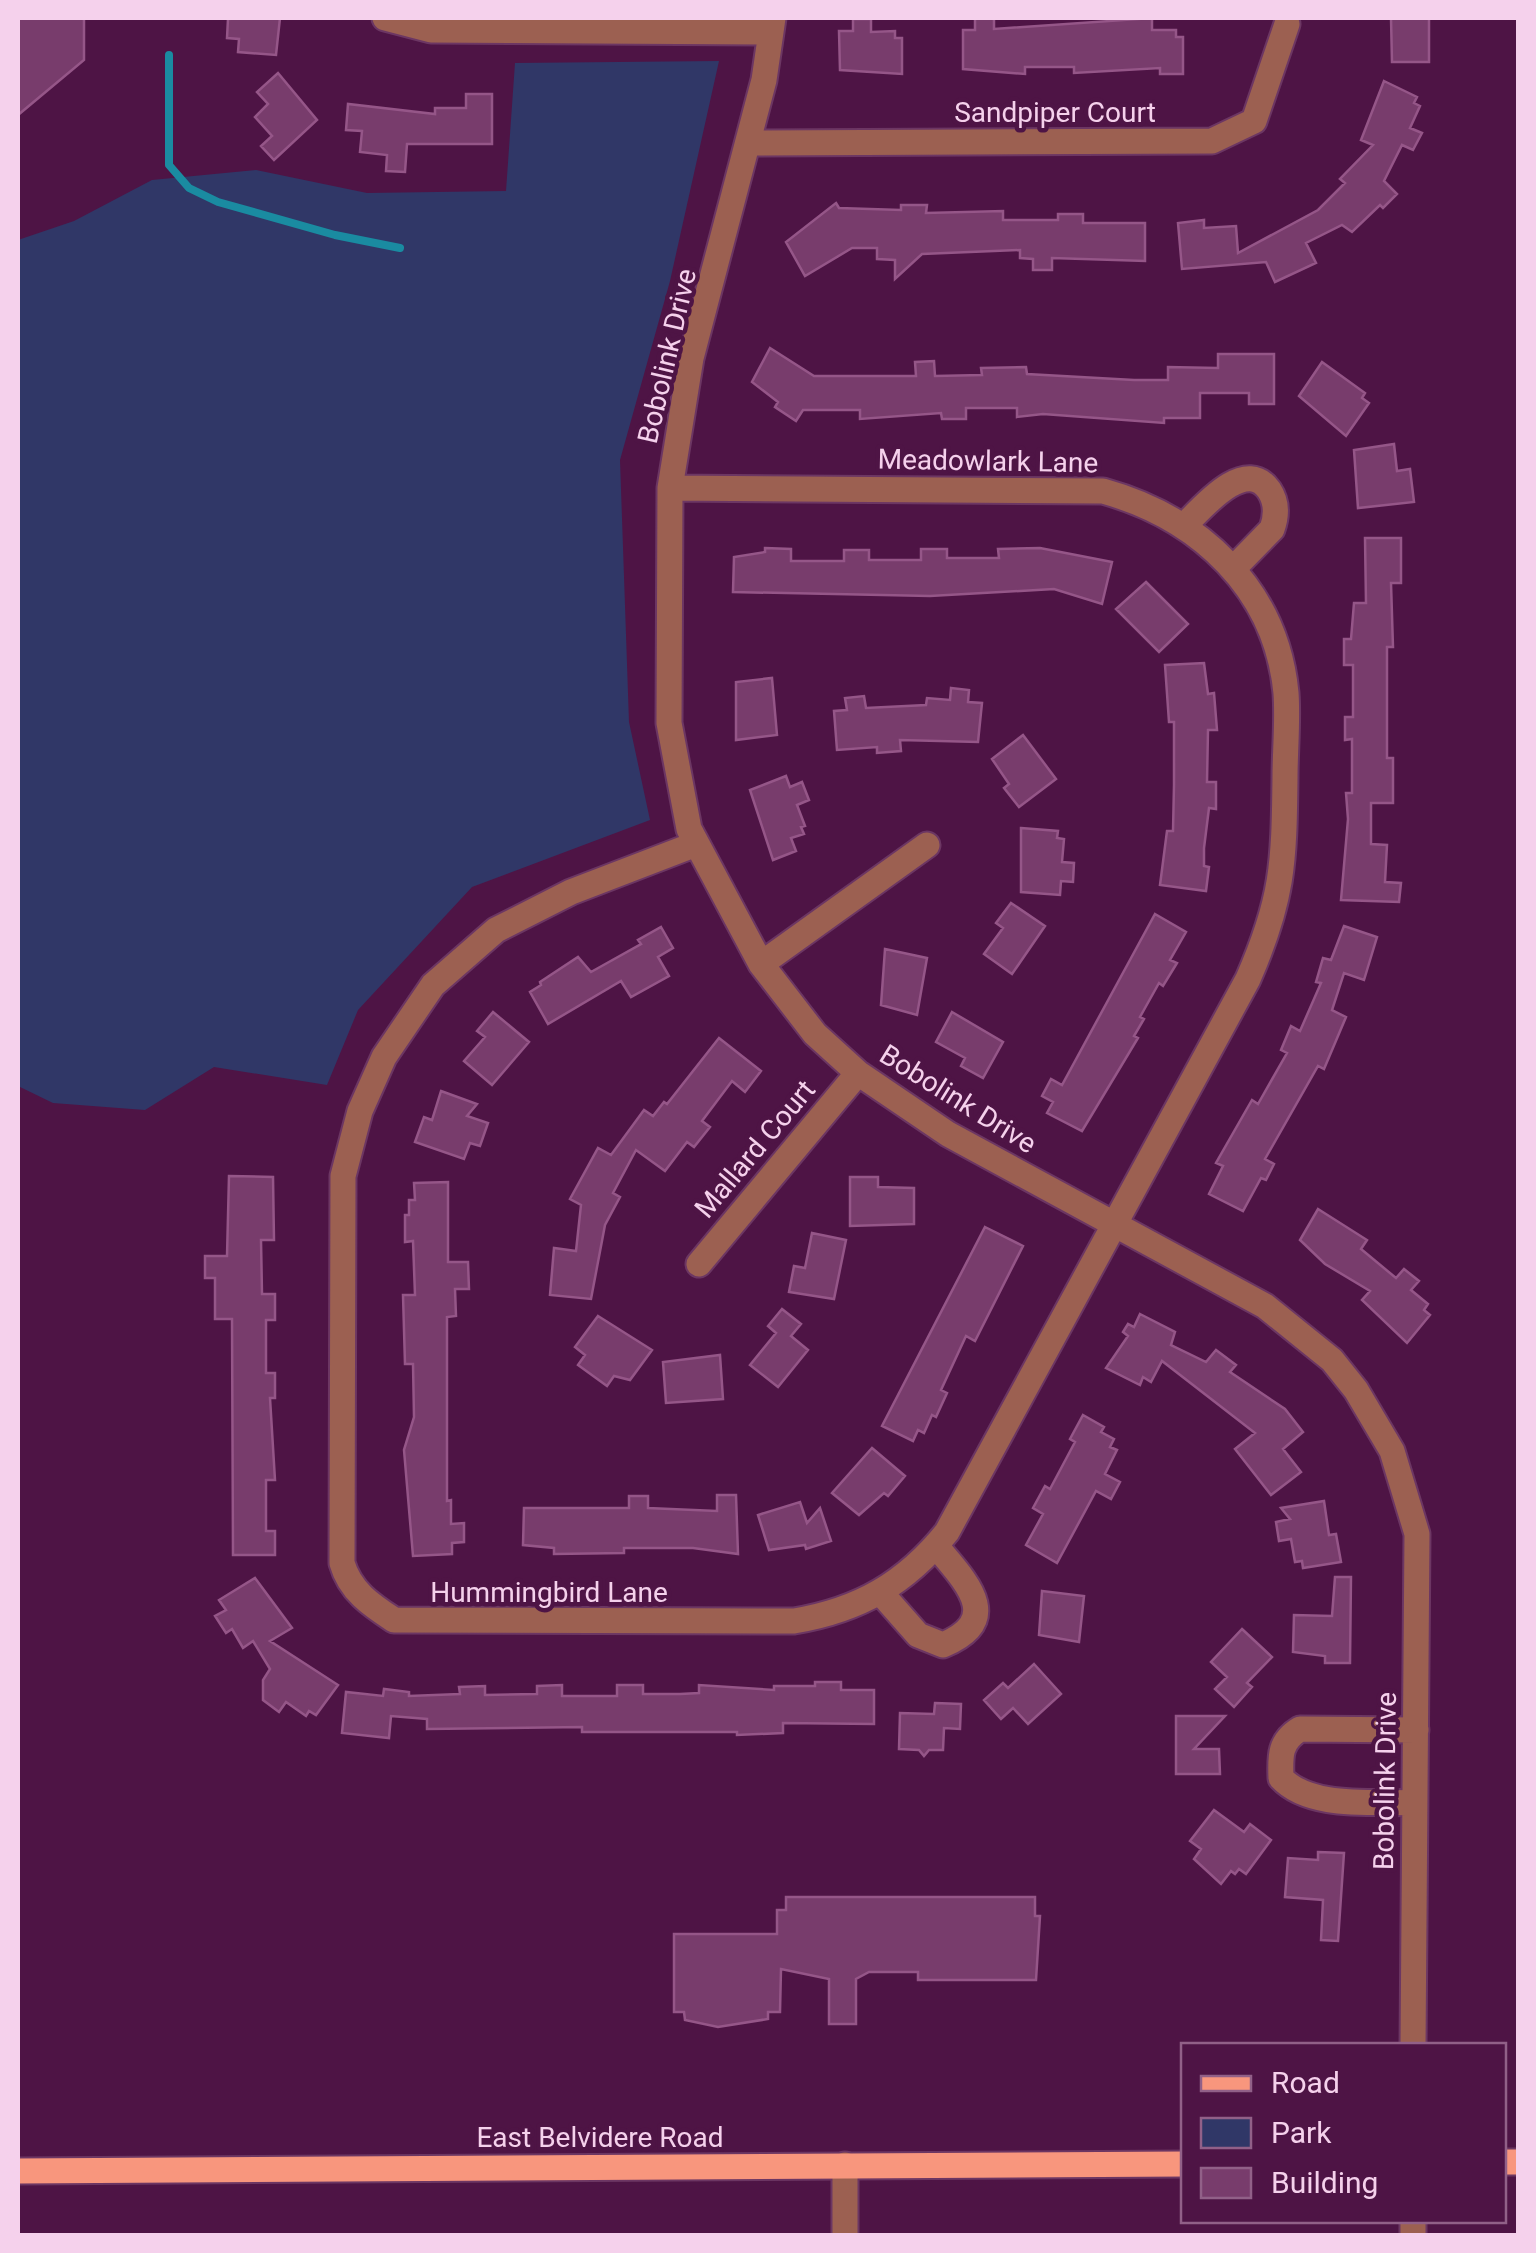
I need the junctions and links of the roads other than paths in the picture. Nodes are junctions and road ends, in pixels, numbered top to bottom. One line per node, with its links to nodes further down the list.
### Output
1 (385, 18): 3 (street)
2 (1288, 24): 4 (street, Sandpiper Court)
3 (772, 25): 4 (street, Bobolink Drive)
4 (749, 143): 5 (street, Bobolink Drive)
5 (670, 488): 6 (street, Meadowlark Lane); 8 (street, Bobolink Drive)
6 (1184, 526): 7 (street, Meadowlark Lane); 7 (street)
7 (1233, 569): 12 (street, Meadowlark Lane)
8 (696, 844): 10 (street, Bobolink Drive); 15 (street, Hummingbird Lane)
9 (928, 845): 10 (street)
10 (761, 964): 11 (street, Bobolink Drive)
11 (858, 1073): 12 (street, Bobolink Drive); 13 (street, Mallard Court)
12 (1115, 1224): 14 (street, Hummingbird Lane); 16 (street, Bobolink Drive)
13 (699, 1264)
14 (936, 1546): 15 (street, Hummingbird Lane); 15 (street)
15 (881, 1593)
16 (1416, 1730): 17 (street, Bobolink Drive); 17 (street)
17 (1413, 1804): 18 (street, Bobolink Drive)
18 (1413, 2043)
19 (1181, 2164): 20 (main road, East Belvidere Road)
20 (845, 2166): 21 (main road, East Belvidere Road); 22 (street)
21 (18, 2171)
22 (845, 2236)

